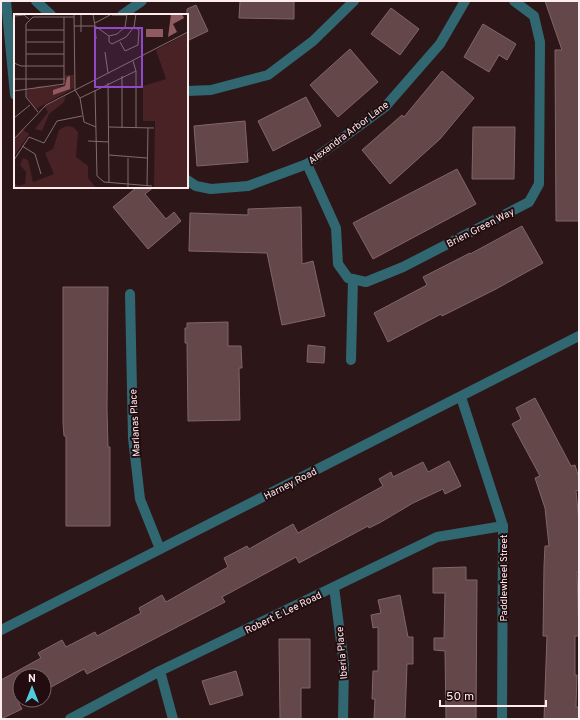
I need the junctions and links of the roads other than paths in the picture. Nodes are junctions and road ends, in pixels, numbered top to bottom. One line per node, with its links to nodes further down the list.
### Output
1 (6, 1): 9 (street)
2 (36, 1): 7 (street)
3 (142, 1): 8 (street)
4 (354, 1): 10 (street)
5 (465, 1): 11 (street, Alexandra Arbor Lane)
6 (514, 1): 13 (street, Brien Green Way)
7 (50, 14)
8 (123, 14)
9 (14, 85)
10 (188, 91)
11 (307, 164): 12 (street, Alexandra Arbor Lane); 13 (street)
12 (188, 181)
13 (353, 279): 16 (street)
14 (130, 294): 19 (street, Marlanas Place)
15 (579, 336): 17 (street, Harney Road)
16 (351, 360)
17 (461, 397): 18 (street, Paddlewheel Street); 19 (street, Harney Road)
18 (503, 526): 20 (street, Robert E Lee Road); 26 (street, Paddlewheel Street)
19 (160, 549): 21 (street, Harney Road)
20 (334, 588): 22 (street, Robert E Lee Road); 25 (street, Iberia Place)
21 (1, 630)
22 (160, 671): 23 (street, Robert E Lee Road); 24 (street)
23 (70, 719)
24 (173, 719)
25 (344, 719)
26 (502, 719)

